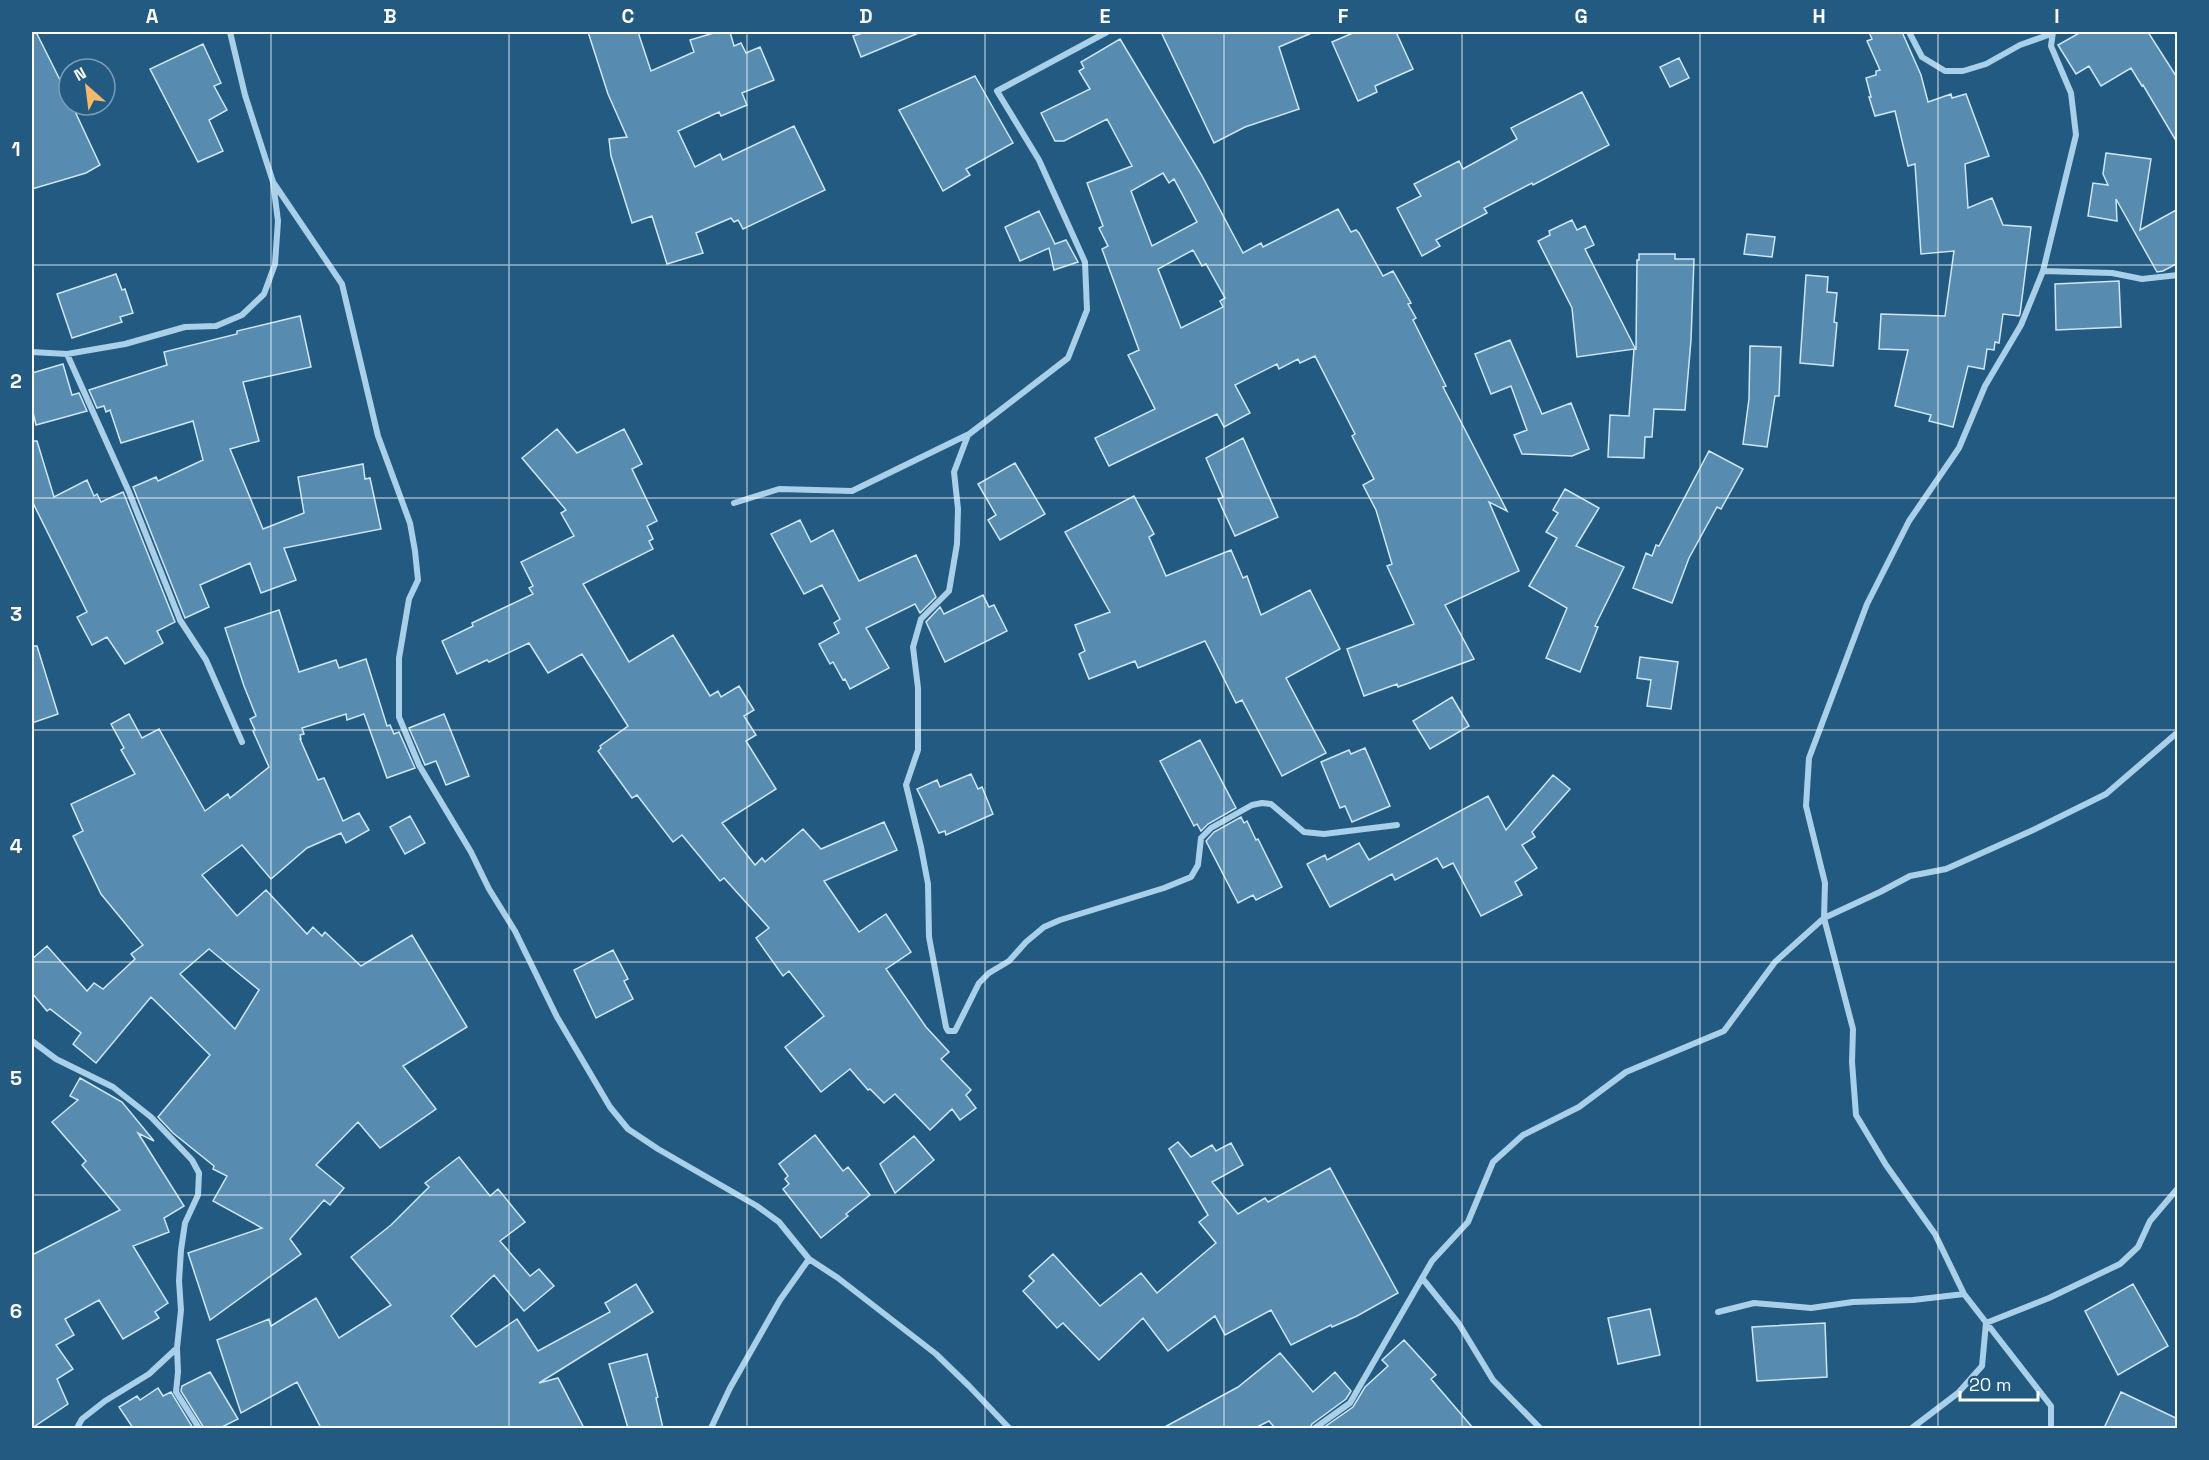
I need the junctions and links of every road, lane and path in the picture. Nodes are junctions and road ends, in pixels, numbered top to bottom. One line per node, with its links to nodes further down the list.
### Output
1 (230, 32): 5 (street)
2 (1107, 32): 10 (street)
3 (1909, 32): 4 (street)
4 (2052, 33): 6 (street)
5 (273, 182): 9 (street); 18 (street)
6 (2043, 271): 7 (street); 15 (street)
7 (2178, 275)
8 (32, 352): 9 (street)
9 (67, 354): 13 (street)
10 (968, 435): 11 (street); 14 (street)
11 (734, 502)
12 (2178, 732): 15 (street)
13 (242, 742)
14 (1397, 825)
15 (1824, 918): 19 (street); 20 (street)
16 (32, 1041): 23 (street)
17 (2178, 1188): 22 (street)
18 (809, 1259): 26 (street); 27 (street)
19 (1422, 1278): 28 (street); 29 (street)
20 (1964, 1294): 21 (street); 22 (street)
21 (1718, 1312)
22 (1986, 1323): 30 (street); 31 (street)
23 (177, 1348): 24 (street); 25 (street)
24 (77, 1428)
25 (199, 1428)
26 (711, 1428)
27 (1008, 1428)
28 (1315, 1428)
29 (1539, 1428)
30 (1912, 1428)
31 (2051, 1428)

